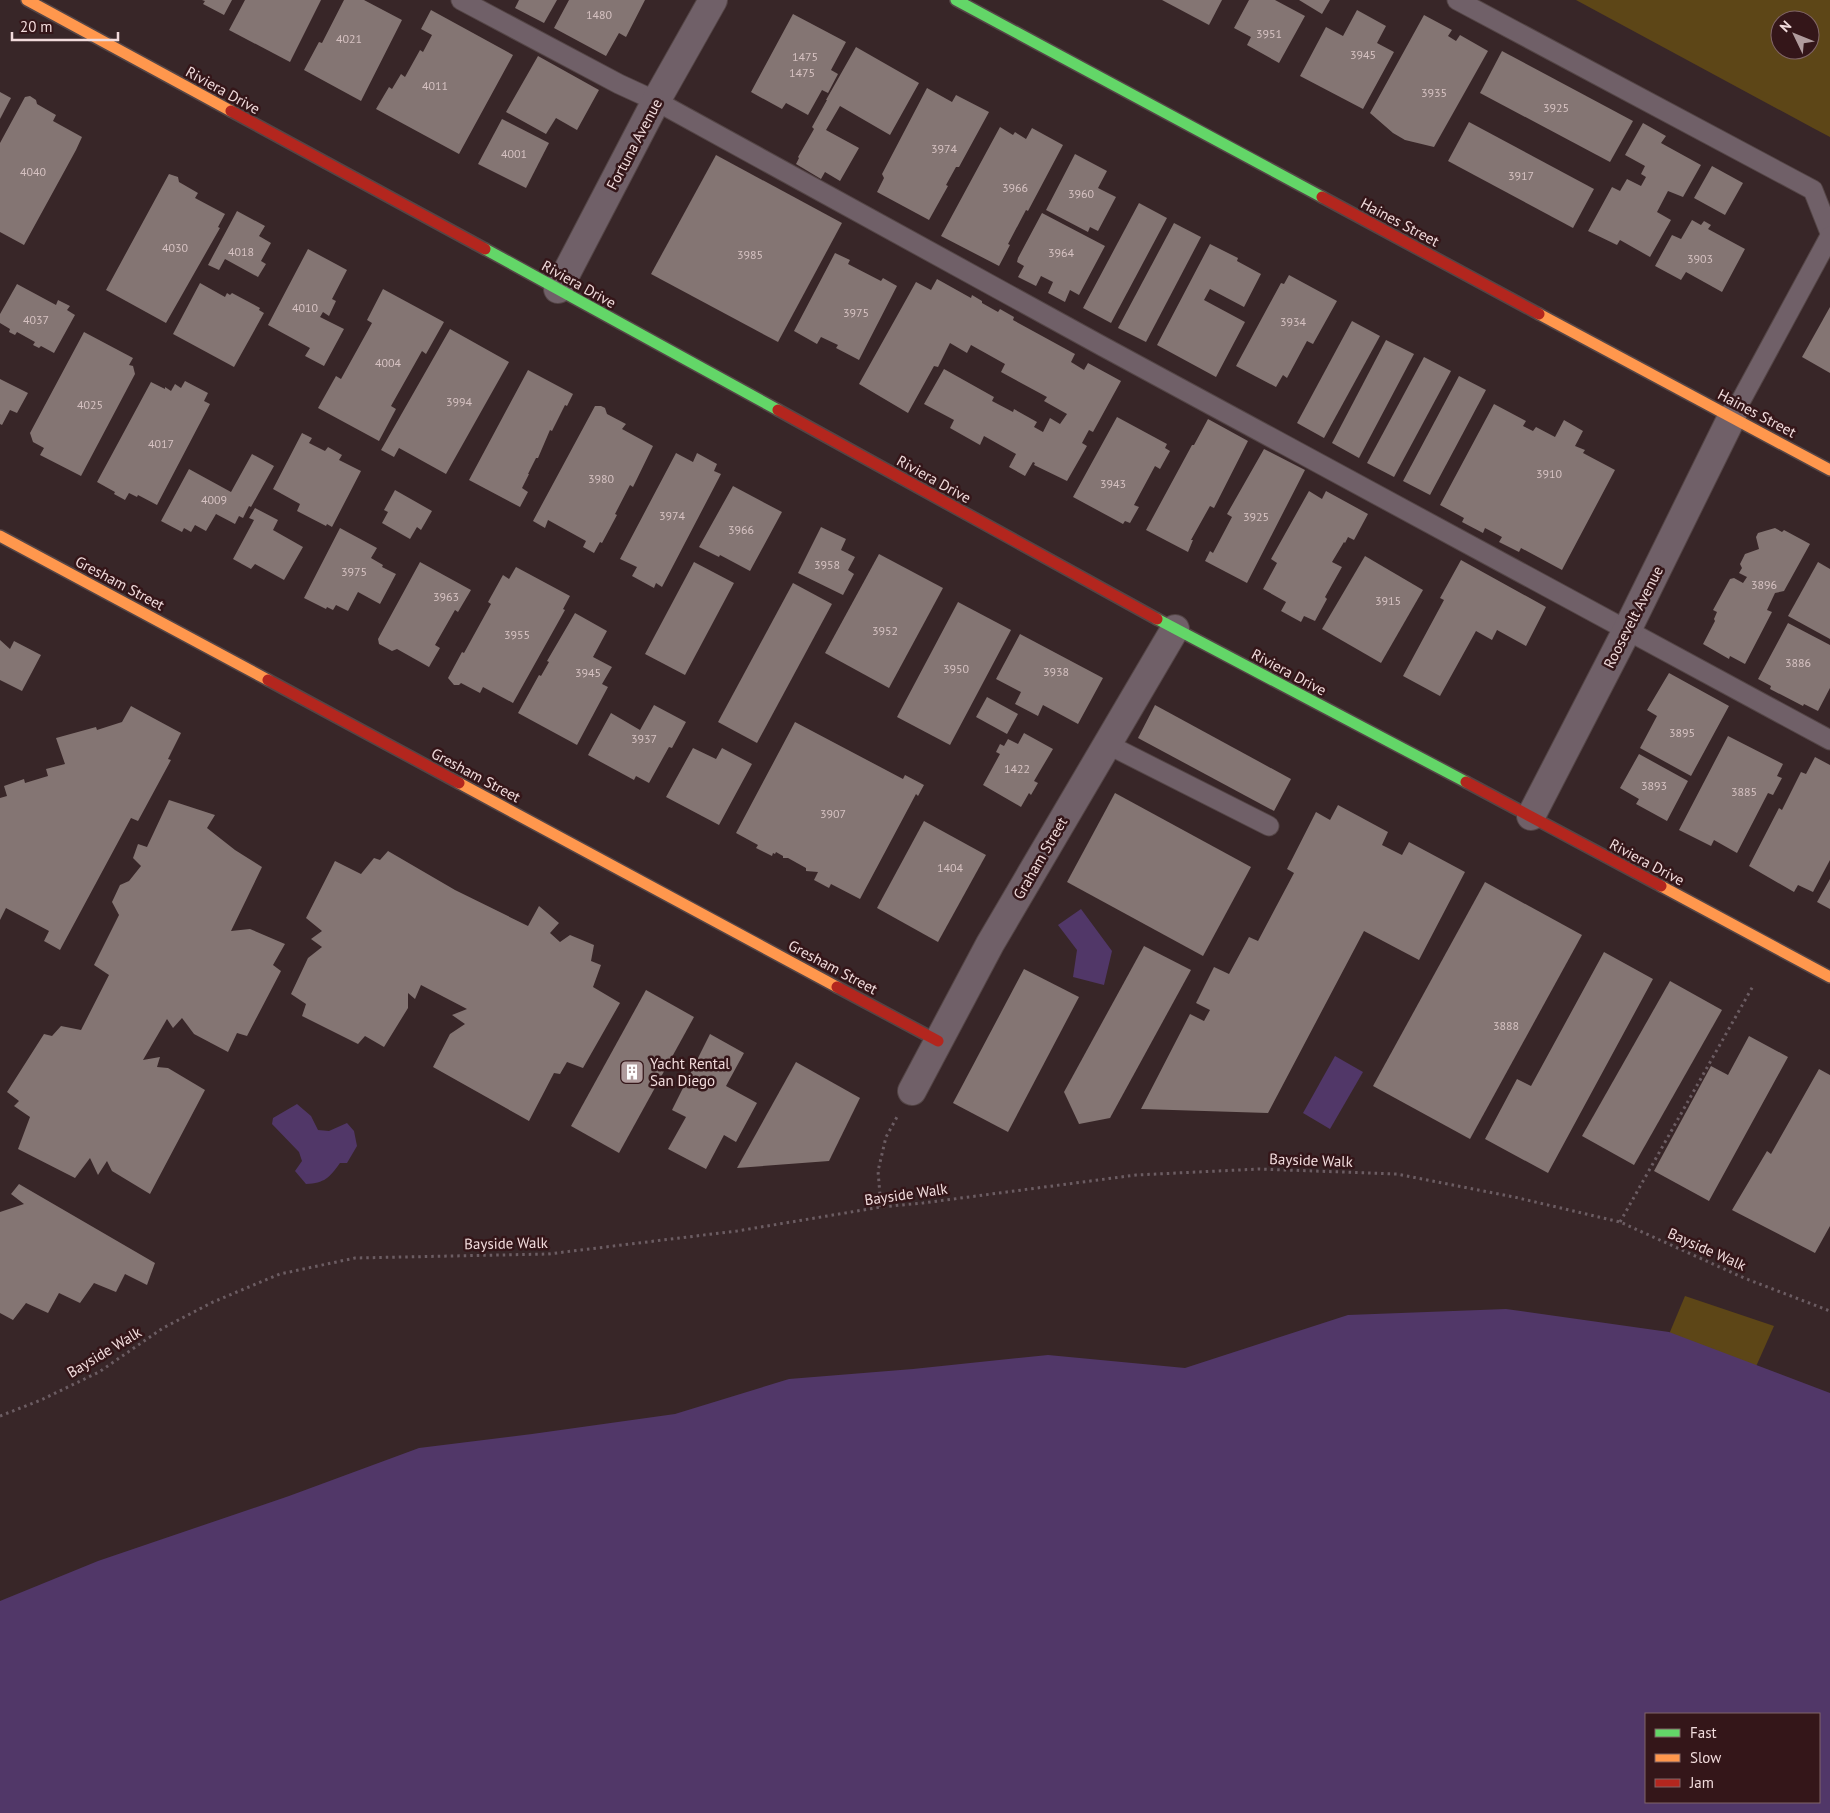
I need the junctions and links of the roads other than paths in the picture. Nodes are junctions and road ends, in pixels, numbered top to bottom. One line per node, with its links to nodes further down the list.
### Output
1 (27, 0): 8 (street, Riviera Drive)
2 (461, 0): 6 (lane)
3 (713, 0): 6 (street, Fortuna Avenue)
4 (956, 0): 9 (street, Haines Street)
5 (1457, 0): 7 (lane)
6 (656, 102): 8 (street, Fortuna Avenue); 13 (lane)
7 (1830, 234): 9 (lane)
8 (558, 289): 12 (street, Riviera Drive)
9 (1732, 417): 10 (street, Haines Street); 13 (street, Roosevelt Avenue)
10 (1830, 470)
11 (0, 536): 19 (street, Gresham Street)
12 (1175, 629): 15 (street, Graham Street); 16 (street, Riviera Drive)
13 (1627, 630): 14 (lane); 16 (street, Roosevelt Avenue)
14 (1830, 740)
15 (1107, 744): 17 (lane); 19 (street, Graham Street)
16 (1531, 816): 18 (street, Riviera Drive)
17 (1269, 826)
18 (1830, 977)
19 (938, 1041): 20 (street, Graham Street)
20 (912, 1091)

